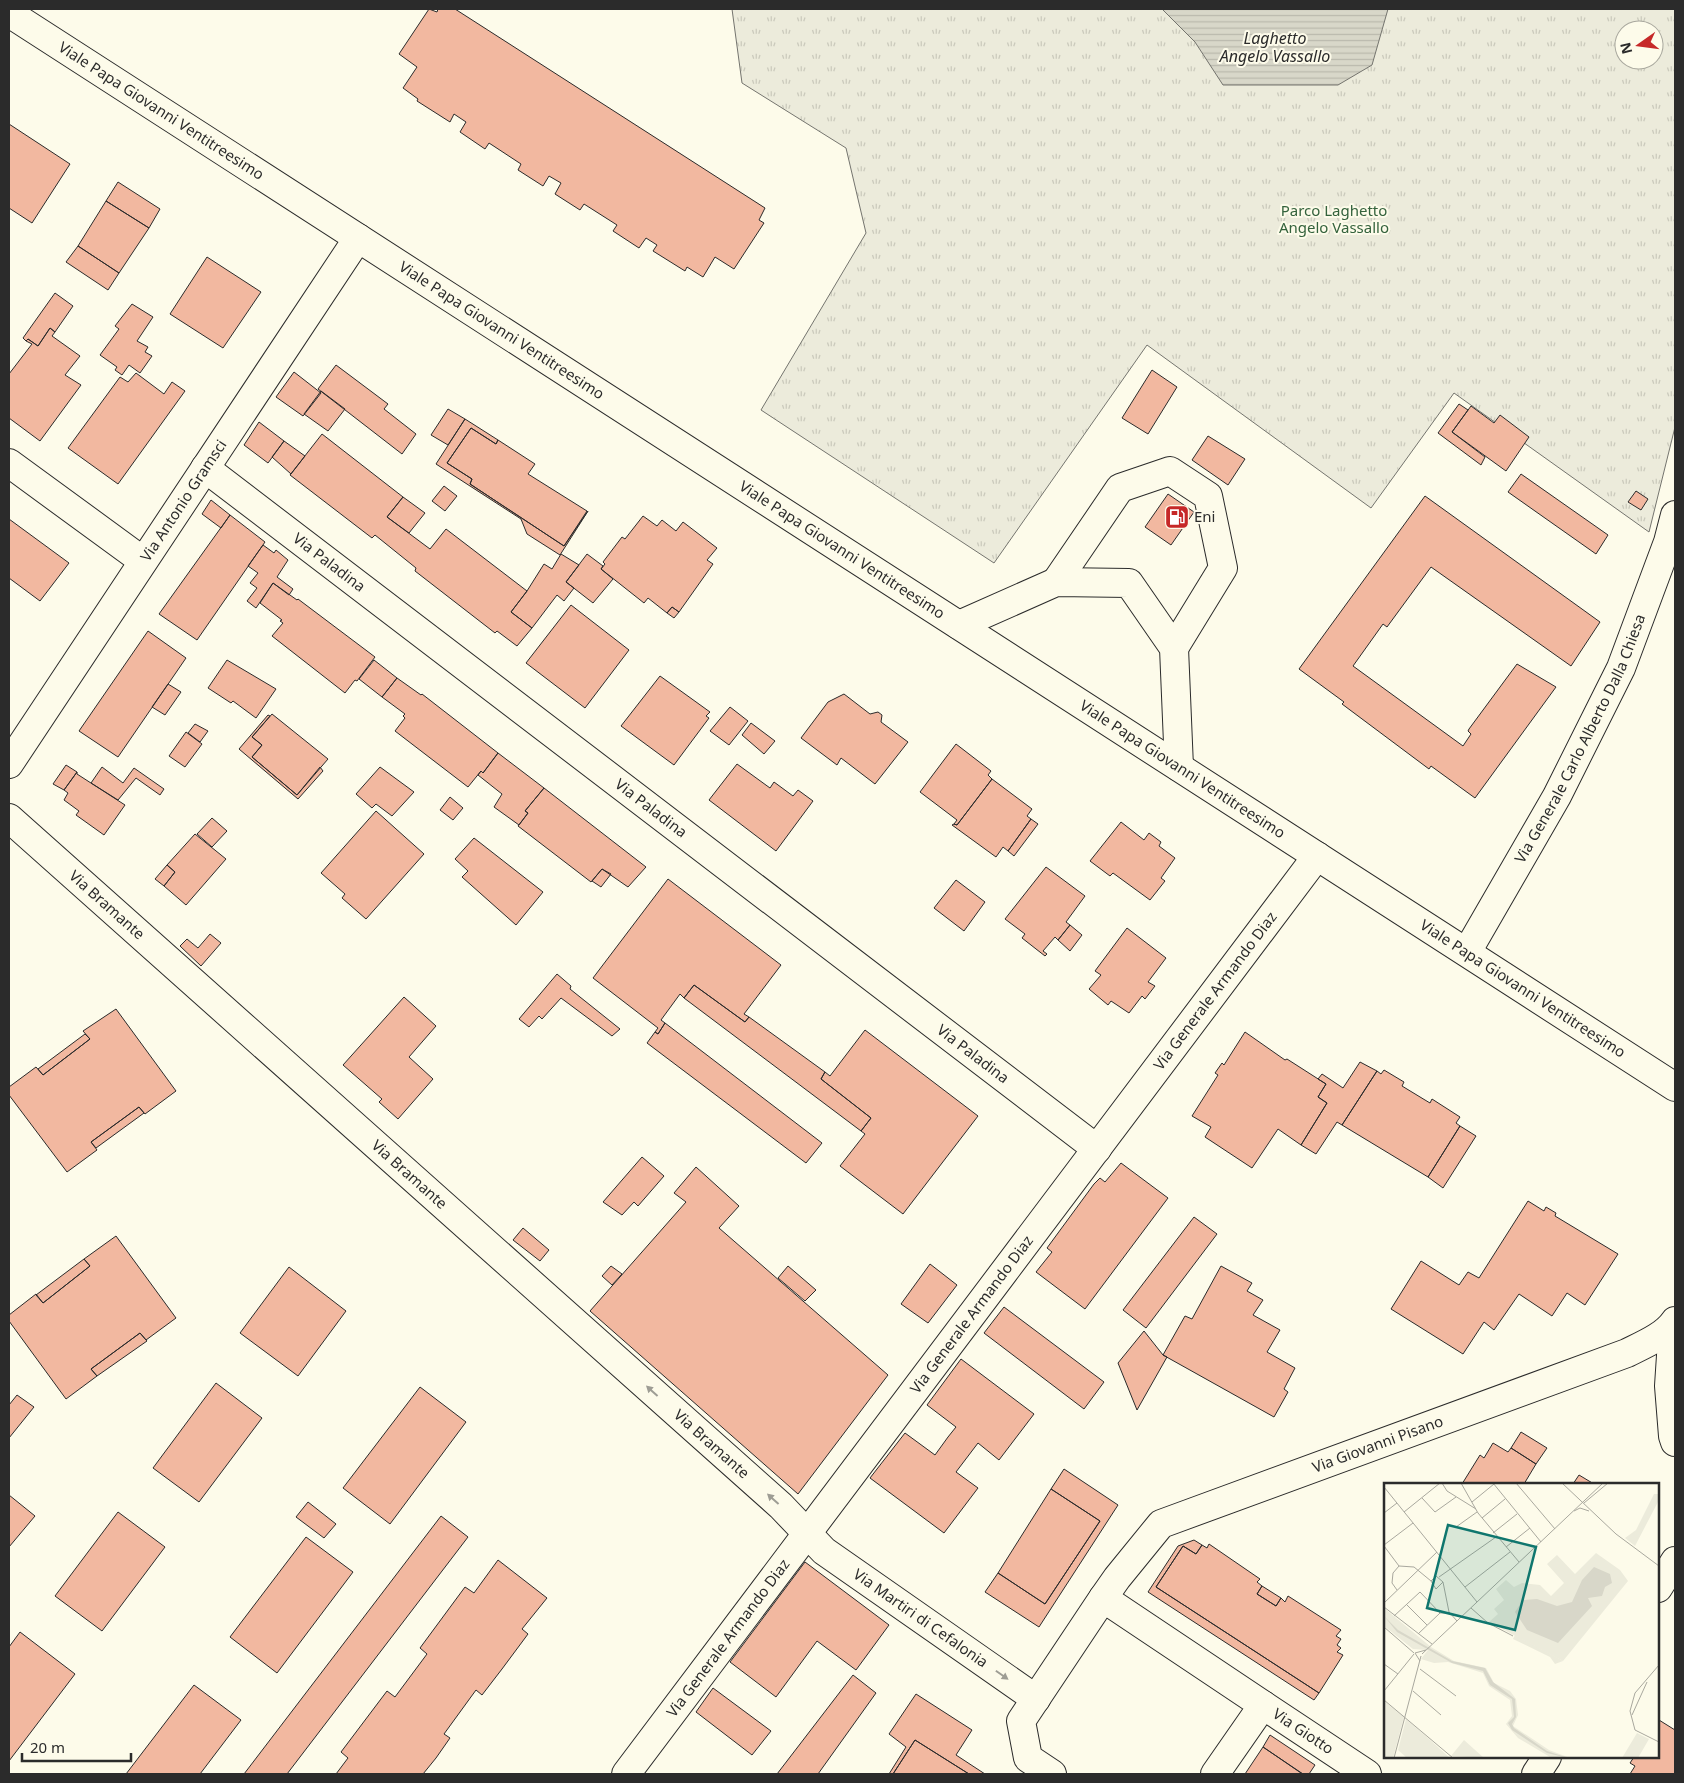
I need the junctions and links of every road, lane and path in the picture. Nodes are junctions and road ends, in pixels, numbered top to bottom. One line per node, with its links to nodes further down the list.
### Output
1 (9, 13): 2 (street, Viale Papa Giovanni Ventitreesimo)
2 (358, 238): 4 (street, Via Antonio Gramsci); 8 (street, Viale Papa Giovanni Ventitreesimo)
3 (9, 463): 6 (street)
4 (205, 468): 6 (street, Via Antonio Gramsci); 16 (street, Via Paladina)
5 (1675, 515): 14 (street, Via Generale Carlo Alberto Dalla Chiesa)
6 (143, 561): 10 (street, Via Antonio Gramsci)
7 (1056, 582): 8 (street); 9 (street); 9 (street)
8 (959, 625): 11 (street, Viale Papa Giovanni Ventitreesimo)
9 (1174, 648): 11 (street)
10 (9, 764)
11 (1178, 767): 13 (street, Viale Papa Giovanni Ventitreesimo)
12 (9, 818): 19 (street, Via Bramante, one-way to 12)
13 (1317, 856): 14 (street, Viale Papa Giovanni Ventitreesimo); 16 (street, Via Generale Armando Diaz)
14 (1467, 952): 15 (street, Viale Papa Giovanni Ventitreesimo)
15 (1675, 1087)
16 (1097, 1149): 19 (street, Via Generale Armando Diaz)
17 (1674, 1323): 18 (street); 22 (street, Via Giovanni Pisano)
18 (1675, 1442)
19 (807, 1533): 23 (street, Via Martiri di Cefalonia, one-way to 23); 26 (street, Via Generale Armando Diaz)
20 (1675, 1561): 21 (street)
21 (1659, 1586)
22 (1103, 1598): 23 (street, Via Giovanni Pisano); 24 (street, Via Giotto)
23 (1036, 1699): 27 (street, Via Giovanni Pisano)
24 (1263, 1705): 28 (street); 29 (street, Via Giotto)
25 (1546, 1758): 30 (street)
26 (626, 1774)
27 (1052, 1774)
28 (1215, 1774)
29 (1367, 1774)
30 (1536, 1774)

